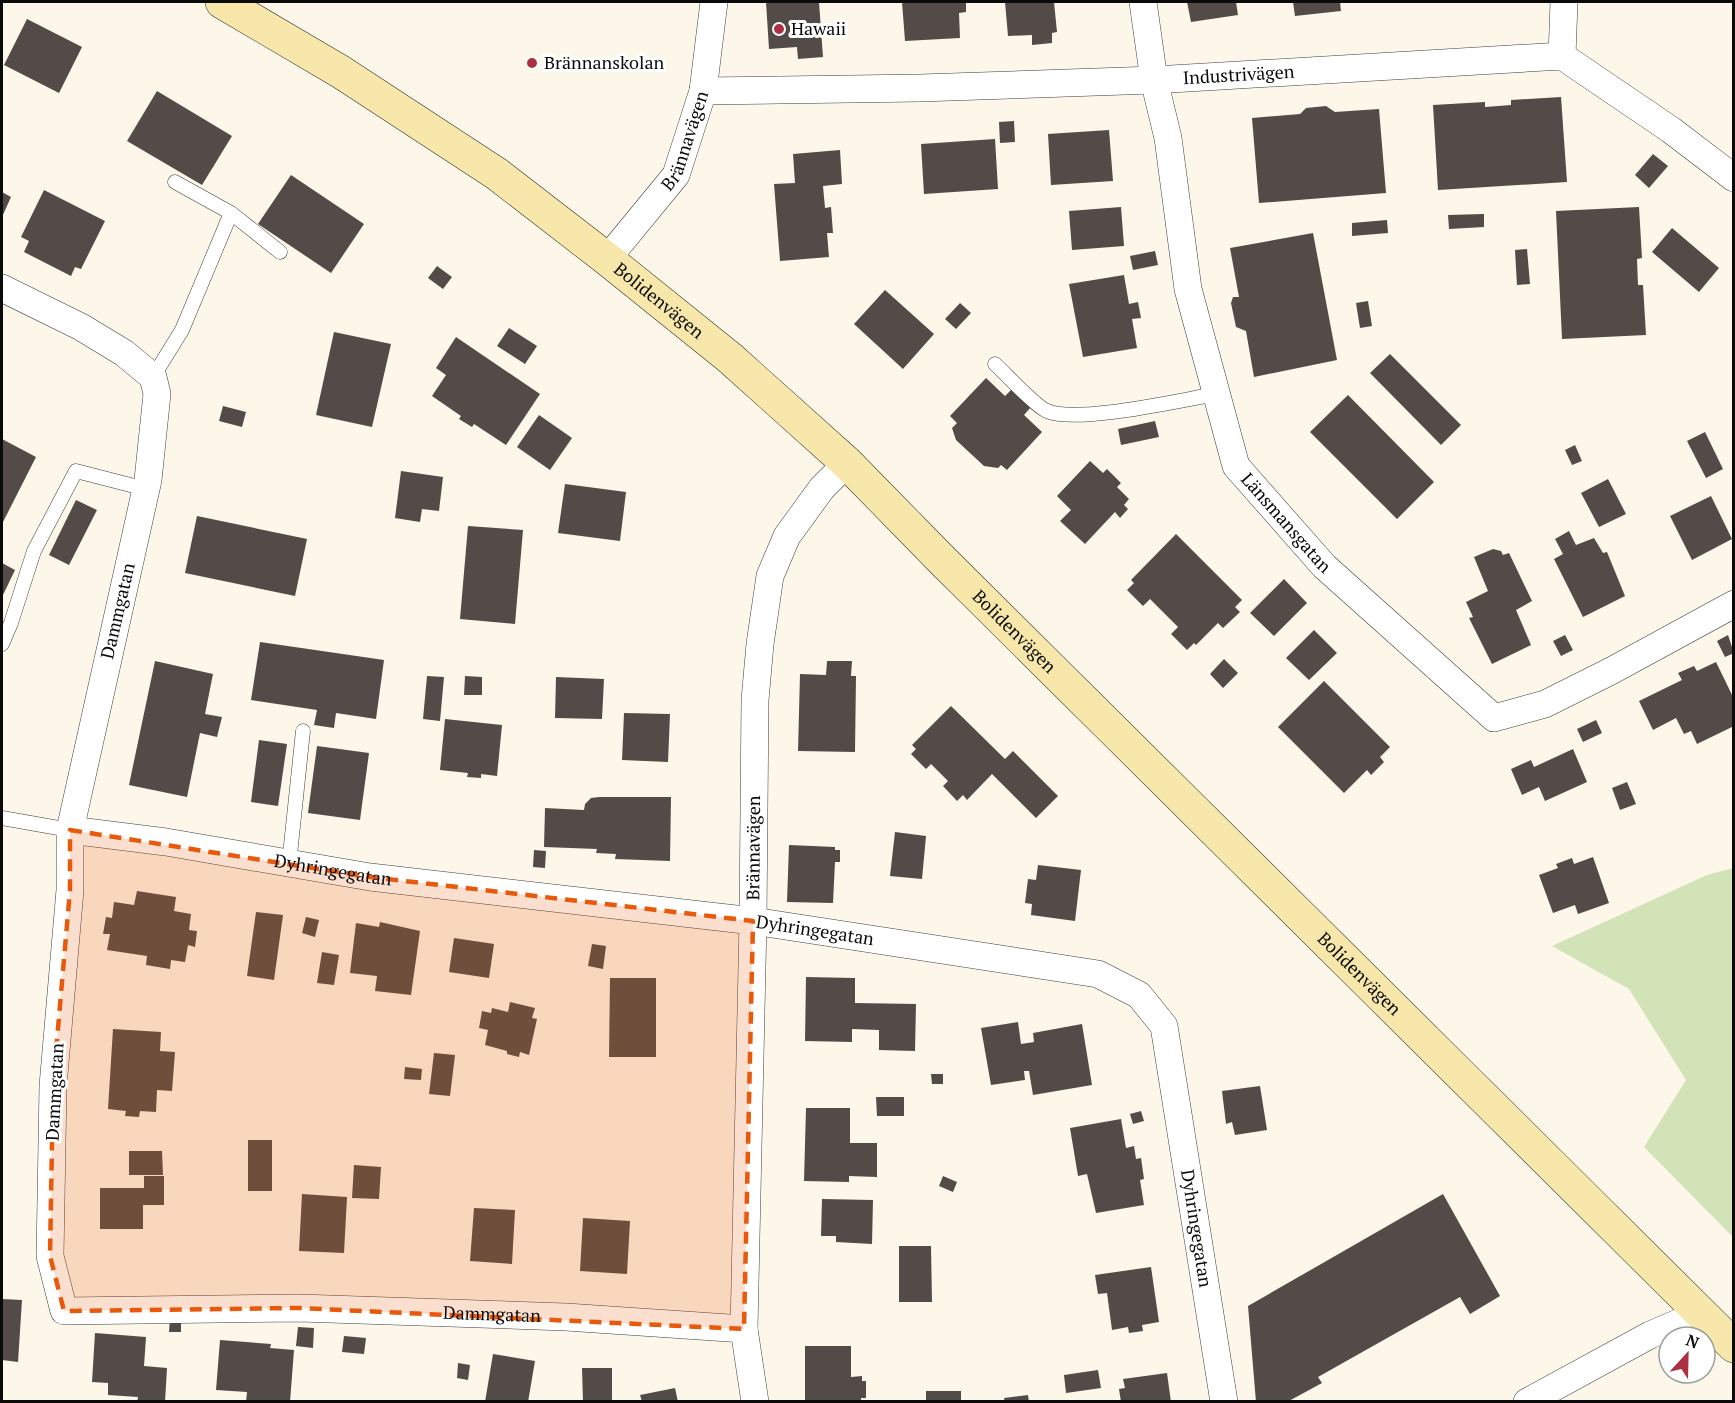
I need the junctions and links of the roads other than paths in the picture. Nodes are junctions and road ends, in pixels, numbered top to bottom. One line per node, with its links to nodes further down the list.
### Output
1 (222, 2): 12 (main road, Bolidenvägen)
2 (714, 2): 7 (street, Brännavägen)
3 (1143, 2): 6 (street, Länsmansgatan)
4 (1564, 2): 5 (street)
5 (1562, 56): 6 (street, Industrivägen); 8 (street)
6 (1154, 80): 7 (street, Industrivägen); 16 (street, Länsmansgatan)
7 (703, 91): 12 (street, Brännavägen)
8 (1734, 178)
9 (175, 182): 10 (lane)
10 (231, 213): 11 (lane); 15 (lane)
11 (280, 252)
12 (608, 259): 17 (main road, Bolidenvägen)
13 (2, 288): 15 (street)
14 (995, 364): 16 (lane)
15 (153, 377): 18 (street, Dammgatan)
16 (1217, 394): 19 (street, Länsmansgatan)
17 (848, 463): 25 (street, Brännavägen); 26 (main road, Bolidenvägen)
18 (146, 489): 20 (lane); 23 (street, Dammgatan)
19 (1734, 604)
20 (2, 644)
21 (303, 731): 24 (lane)
22 (2, 818): 23 (lane)
23 (70, 830): 24 (street, Dyhringegatan); 27 (street, Dammgatan)
24 (289, 864): 25 (street, Dyhringegatan)
25 (753, 921): 27 (street, Brännavägen); 30 (street, Dyhringegatan)
26 (1699, 1314): 28 (main road, Bolidenvägen); 31 (street)
27 (744, 1329): 29 (street, Brännavägen)
28 (1734, 1346)
29 (755, 1401)
30 (1224, 1401)
31 (1527, 1401)

